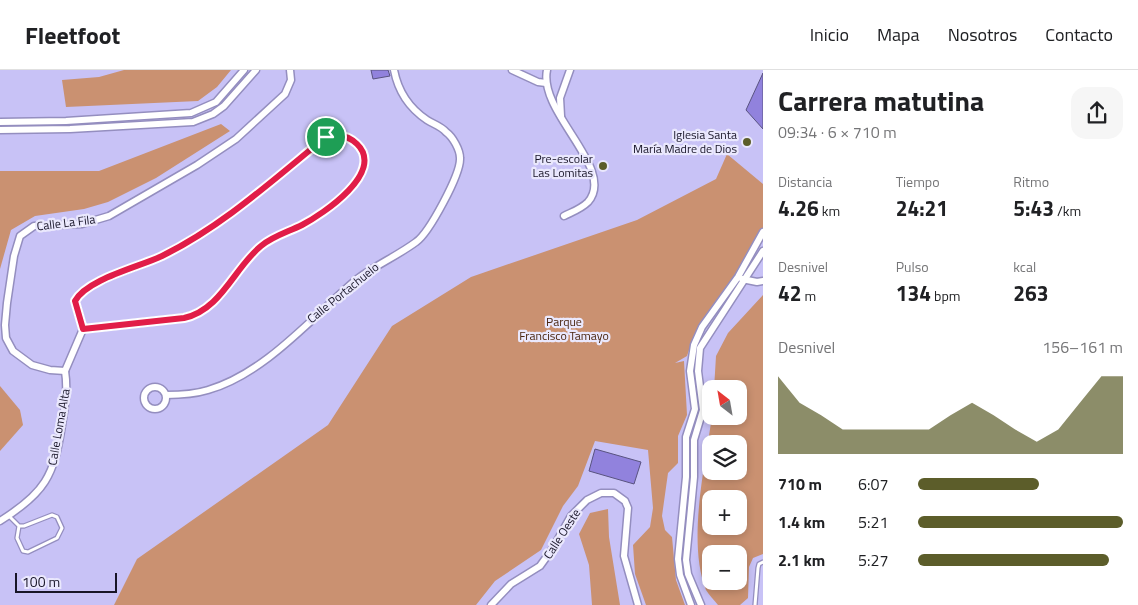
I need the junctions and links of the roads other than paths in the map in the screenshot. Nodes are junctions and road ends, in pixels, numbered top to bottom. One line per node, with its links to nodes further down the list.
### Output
1 (244, 70): 11 (street)
2 (256, 70): 12 (street)
3 (290, 70): 20 (street, Calle La Fila)
4 (394, 70): 21 (street, Calle Portachuelo)
5 (512, 70): 8 (street)
6 (546, 70): 8 (street)
7 (570, 70): 9 (street)
8 (546, 83): 9 (street); 10 (street)
9 (561, 91): 10 (street)
10 (562, 120): 13 (street)
11 (0, 122)
12 (0, 130)
13 (564, 216)
14 (763, 232): 16 (street)
15 (763, 251): 17 (street)
16 (738, 277): 17 (street); 28 (street)
17 (746, 281): 18 (street); 29 (street)
18 (763, 281)
19 (83, 329): 19 (street); 20 (street)
20 (65, 371): 22 (street, Calle Loma Alta)
21 (166, 395)
22 (9, 515): 23 (street, Calle Loma Alta); 24 (lane)
23 (0, 520)
24 (19, 526): 24 (lane)
25 (763, 562): 30 (lane)
26 (491, 605): 27 (street, Calle Oeste)
27 (638, 605)
28 (691, 605)
29 (700, 605)
30 (755, 605)

